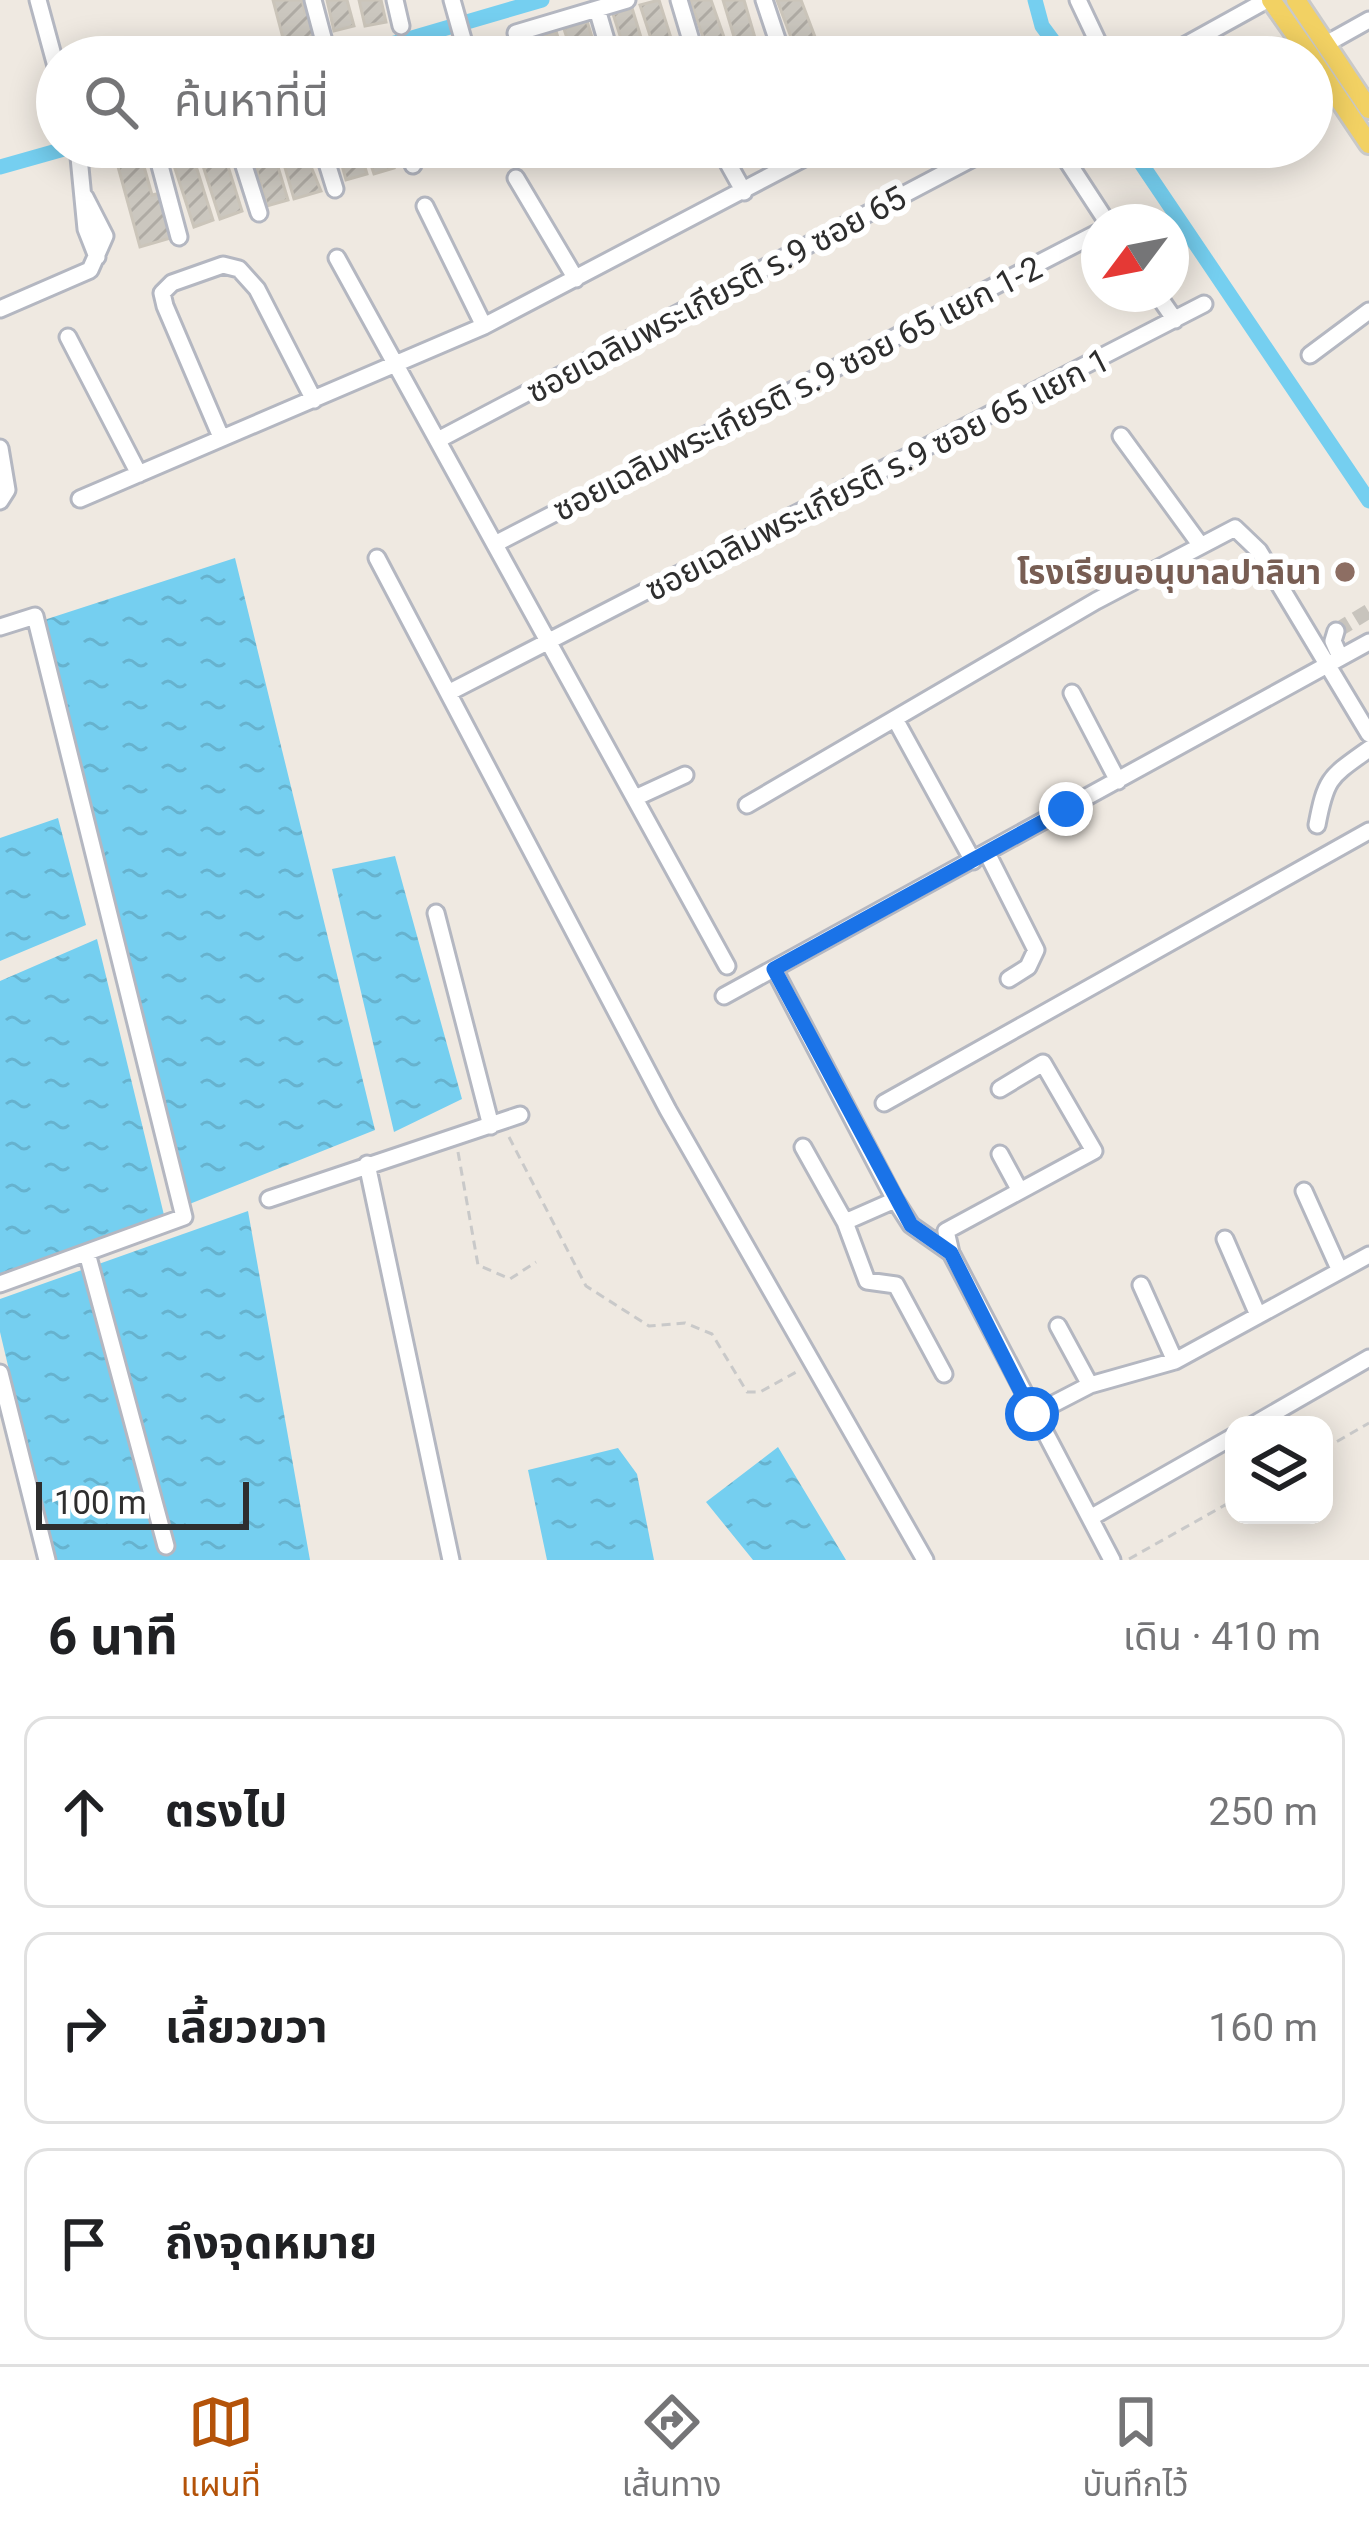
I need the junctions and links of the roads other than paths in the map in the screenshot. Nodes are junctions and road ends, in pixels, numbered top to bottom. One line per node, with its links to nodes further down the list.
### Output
1 (38, 0): 14 (street)
2 (314, 0): 15 (street)
3 (395, 0): 13 (street)
4 (627, 0): 11 (street)
5 (679, 0): 19 (street)
6 (764, 0): 20 (street)
7 (1078, 0): 21 (street)
8 (1269, 0): 22 (street); 23 (main road)
9 (1296, 0): 24 (main road)
10 (454, 6): 16 (street)
11 (596, 9): 17 (street); 18 (street)
12 (1369, 20): 25 (street)
13 (401, 26)
14 (48, 36)
15 (323, 36)
16 (462, 36)
17 (517, 36)
18 (604, 36)
19 (690, 36)
20 (776, 36)
21 (1095, 36)
22 (1203, 36)
23 (1297, 36)
24 (1308, 36)
25 (1333, 48)
26 (1333, 73): 28 (main road)
27 (1333, 88): 29 (main road)
28 (1365, 95)
29 (1369, 144)
30 (82, 168): 49 (street)
31 (161, 168): 44 (street)
32 (245, 168): 43 (street)
33 (328, 168): 39 (street)
34 (731, 168): 40 (street)
35 (787, 168): 40 (street)
36 (954, 168): 60 (street, ซอยเฉลิมพระเกียรติ ร.9 ซอย 65)
37 (1072, 168): 41 (street)
38 (516, 178): 47 (street)
39 (335, 189)
40 (744, 192): 47 (street)
41 (1095, 204)
42 (425, 206): 53 (street)
43 (259, 213)
44 (179, 237)
45 (1081, 241): 66 (street, ซอยเฉลิมพระเกียรติ ร.9 ซอย 65 แยก 1-2)
46 (337, 258): 56 (street)
47 (576, 278): 53 (street)
48 (1204, 304): 52 (street, ซอยเฉลิมพระเกียรติ ร.9 ซอย 65 แยก 1)
49 (0, 310)
50 (1369, 311): 55 (street)
51 (1169, 312): 52 (street)
52 (1175, 320): 71 (street, ซอยเฉลิมพระเกียรติ ร.9 ซอย 65 แยก 1)
53 (484, 326): 56 (street)
54 (68, 337): 62 (street)
55 (1310, 355)
56 (398, 365): 57 (street); 60 (street)
57 (314, 400): 59 (street); 59 (street)
58 (1121, 436): 65 (street)
59 (221, 437): 62 (street)
60 (438, 440): 66 (street)
61 (0, 448): 64 (street)
62 (140, 474): 63 (street)
63 (80, 499)
64 (0, 501)
65 (1199, 543): 72 (street); 75 (street)
66 (494, 544): 71 (street)
67 (377, 558): 73 (street)
68 (0, 627): 103 (street)
69 (1336, 631): 72 (street)
70 (1369, 642): 72 (street)
71 (550, 644): 73 (street, ซอยเฉลิมพระเกียรติ ร.9 ซอย 65 แยก 1); 80 (street)
72 (1334, 661): 76 (street); 79 (street)
73 (450, 692): 123 (street)
74 (1072, 693): 79 (street)
75 (895, 718): 81 (street); 84 (street)
76 (1369, 734)
77 (1369, 748): 82 (street)
78 (685, 775): 80 (street)
79 (1118, 781): 84 (street)
80 (635, 798): 86 (street)
81 (747, 805)
82 (1317, 825)
83 (1369, 831): 91 (street)
84 (980, 857): 87 (street); 88 (street)
85 (436, 913): 93 (street)
86 (727, 966)
87 (774, 969): 89 (street); 100 (street)
88 (1009, 979)
89 (724, 996)
90 (1000, 1089): 97 (street)
91 (884, 1103)
92 (520, 1114): 93 (street)
93 (496, 1124): 96 (street)
94 (803, 1147): 101 (street)
95 (1000, 1154): 97 (street)
96 (367, 1164): 99 (street); 122 (street)
97 (1020, 1191): 104 (street)
98 (1304, 1192): 106 (street)
99 (269, 1199)
100 (896, 1200): 101 (street); 104 (street)
101 (845, 1222): 114 (street)
102 (1225, 1239): 109 (street)
103 (87, 1252): 107 (street); 120 (street)
104 (951, 1253): 116 (street)
105 (1369, 1255): 106 (street)
106 (1340, 1271): 109 (street)
107 (0, 1284)
108 (1141, 1285): 112 (street)
109 (1258, 1315): 112 (street)
110 (1058, 1326): 115 (street)
111 (1369, 1358): 117 (street)
112 (1175, 1361): 115 (street)
113 (0, 1372): 121 (street)
114 (944, 1375)
115 (1090, 1385): 116 (street)
116 (1032, 1414): 119 (street)
117 (1269, 1416)
118 (1225, 1441): 119 (street)
119 (1090, 1518): 124 (street)
120 (166, 1546)
121 (47, 1560)
122 (451, 1560)
123 (925, 1560)
124 (1112, 1560)

